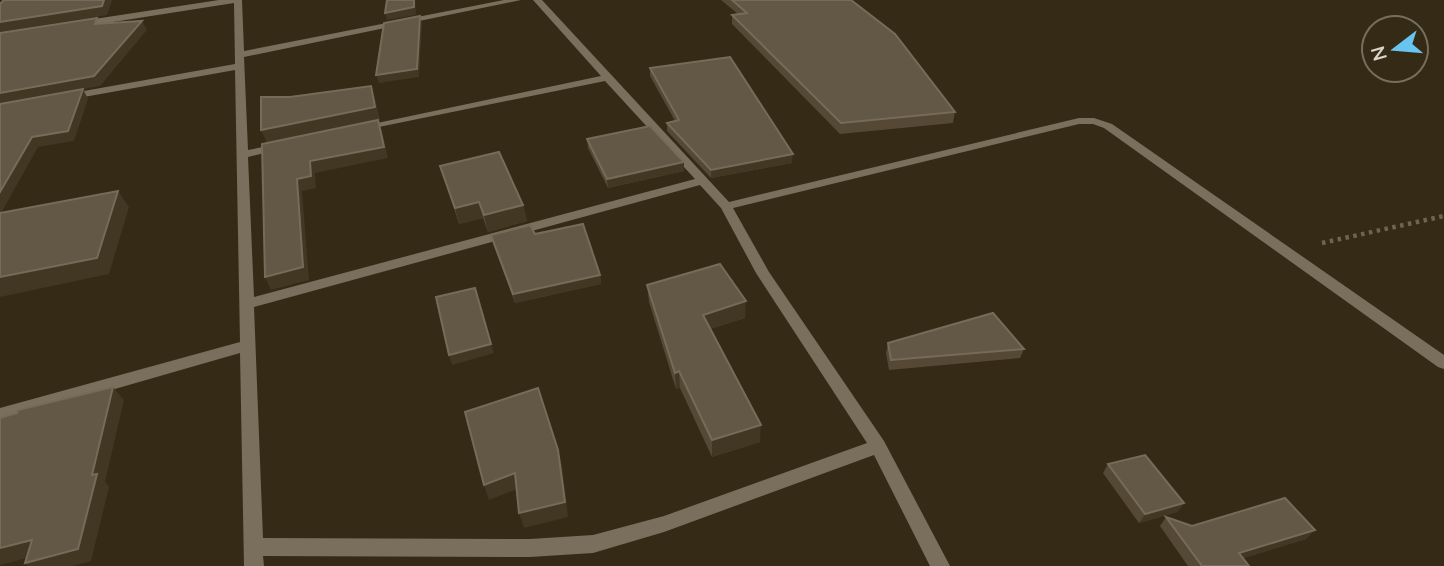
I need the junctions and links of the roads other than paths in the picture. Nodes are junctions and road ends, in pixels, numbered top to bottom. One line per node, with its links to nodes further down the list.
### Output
1 (236, 0): 4 (street); 5 (street)
2 (517, 0): 5 (street)
3 (537, 0): 6 (street)
4 (69, 26)
5 (240, 60): 7 (street); 10 (street)
6 (608, 77): 8 (street); 11 (street)
7 (53, 99)
8 (351, 132)
9 (296, 144): 10 (street)
10 (242, 155): 13 (street)
11 (702, 181): 12 (street); 13 (street)
12 (726, 206): 15 (street); 17 (street)
13 (247, 304): 14 (street)
14 (248, 345): 16 (street); 18 (street)
15 (1444, 363)
16 (0, 415)
17 (878, 446): 18 (street); 19 (street)
18 (253, 556)
19 (940, 566)

